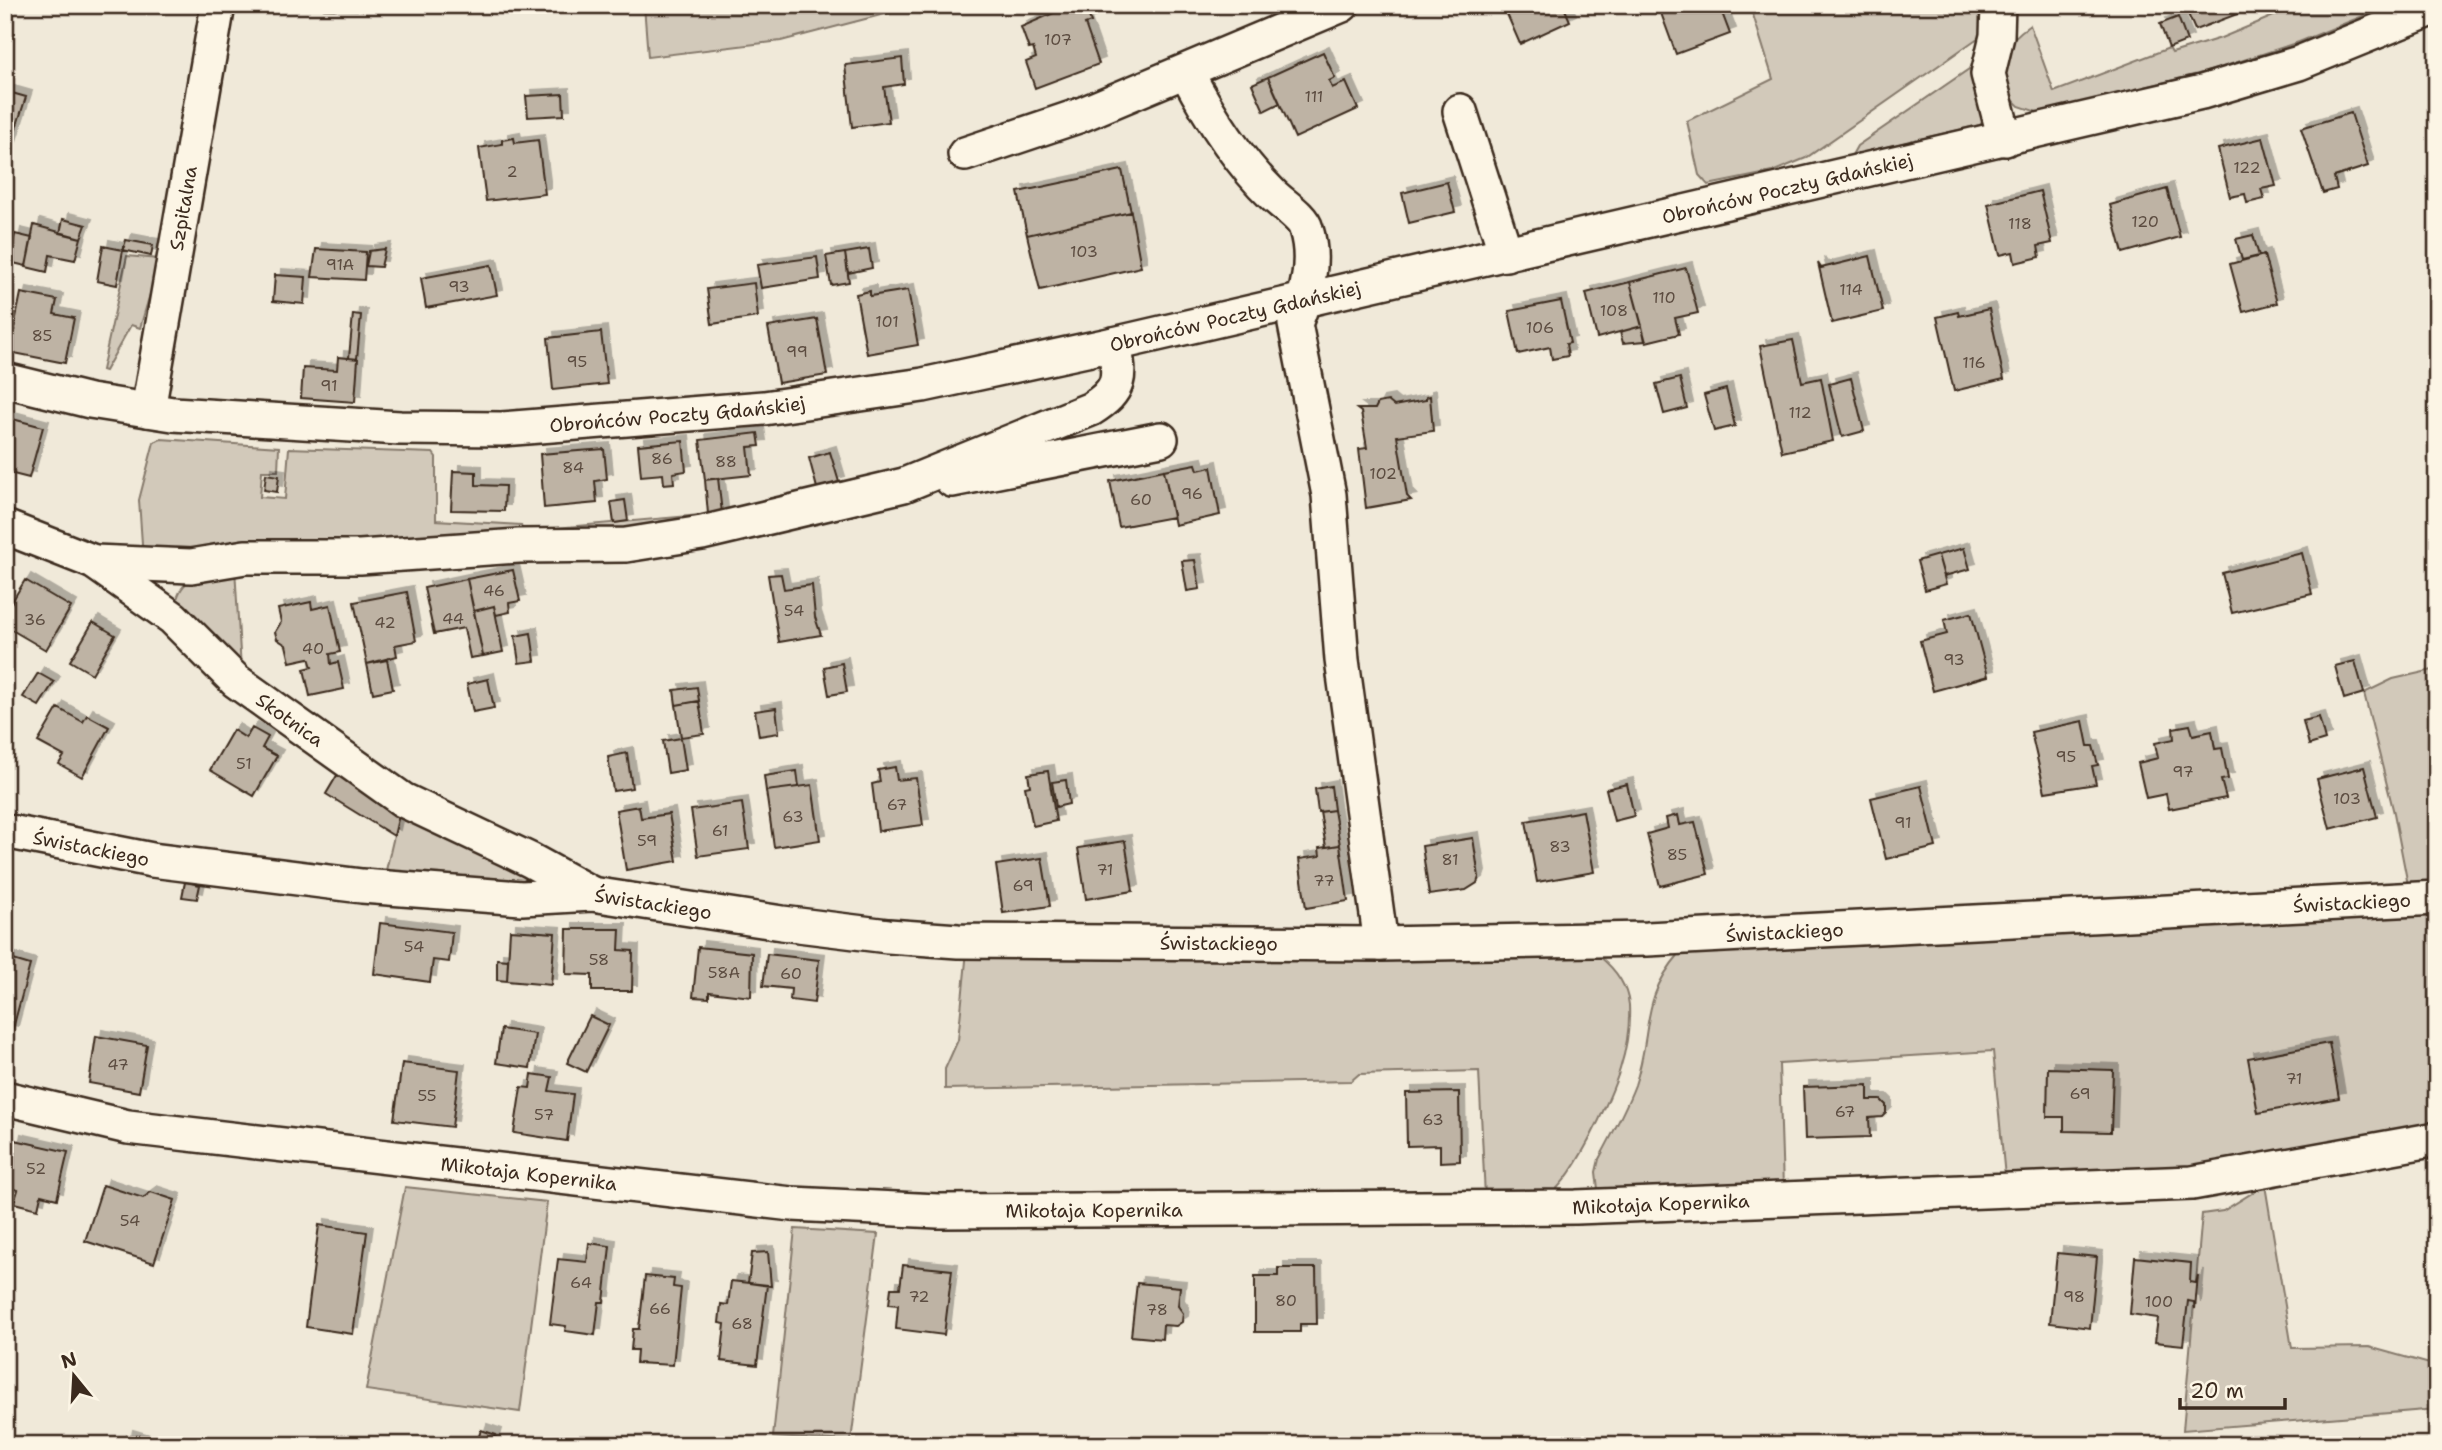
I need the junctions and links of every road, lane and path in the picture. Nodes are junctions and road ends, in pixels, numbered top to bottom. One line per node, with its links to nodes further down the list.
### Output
1 (218, 5): 13 (street, Szpitalna)
2 (1342, 5): 5 (street)
3 (1998, 5): 7 (street)
4 (2437, 6): 7 (street, Obrońców Poczty Gdańskiej)
5 (1187, 73): 8 (street); 10 (street)
6 (1460, 111): 9 (street)
7 (2005, 139): 9 (street, Obrońców Poczty Gdańskiej)
8 (965, 154)
9 (1506, 254): 10 (street, Obrońców Poczty Gdańskiej)
10 (1304, 300): 11 (street, Obrońców Poczty Gdańskiej); 21 (street)
11 (1114, 344): 13 (street, Obrońców Poczty Gdańskiej); 15 (street)
12 (5, 380): 13 (street, Obrońców Poczty Gdańskiej)
13 (148, 410)
14 (1161, 439): 15 (street)
15 (904, 485): 17 (street)
16 (5, 527): 17 (street, Skotnica)
17 (94, 562): 19 (street, Skotnica)
18 (5, 831): 19 (street, Świstackiego)
19 (592, 894): 21 (street, Świstackiego)
20 (2437, 898): 21 (street, Świstackiego)
21 (1381, 944)
22 (5, 1098): 23 (street, Mikołaja Kopernika)
23 (2437, 1139)

